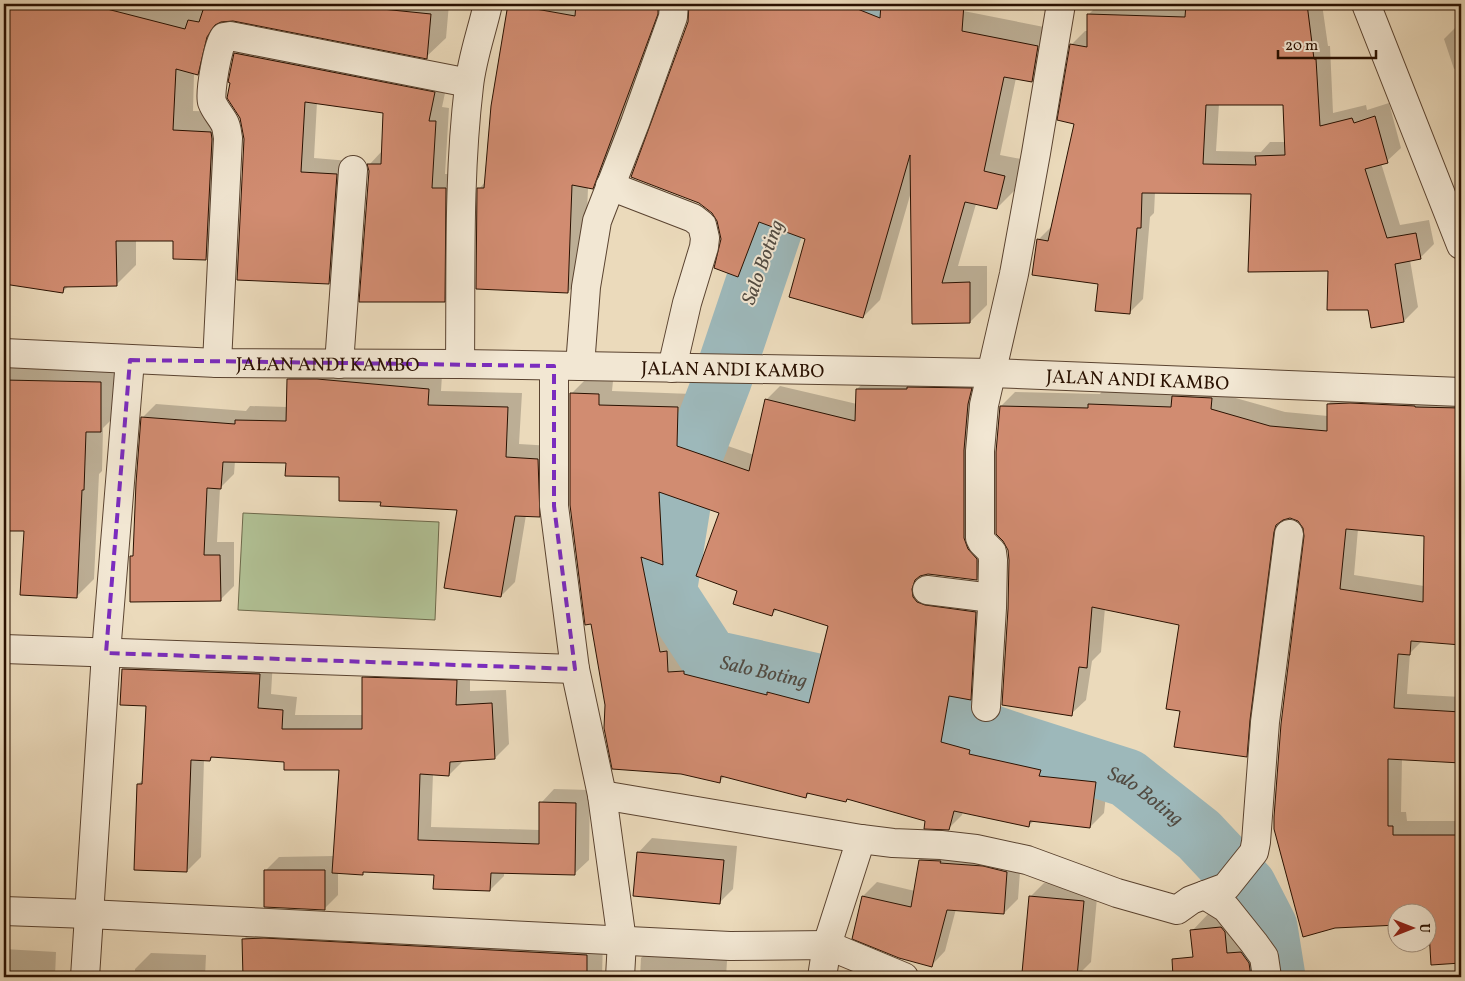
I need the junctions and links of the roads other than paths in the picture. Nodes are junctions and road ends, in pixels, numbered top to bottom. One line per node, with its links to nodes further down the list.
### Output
1 (488, 4): 5 (street)
2 (674, 4): 7 (street)
3 (1061, 4): 16 (street)
4 (1366, 4): 8 (street)
5 (469, 83): 11 (street); 13 (street)
6 (353, 170): 12 (street)
7 (610, 186): 14 (street); 15 (street)
8 (1461, 246)
9 (4, 353): 10 (street, JALAN ANDI KAMBO)
10 (130, 360): 11 (street, JALAN ANDI KAMBO); 22 (street)
11 (217, 363): 12 (street, JALAN ANDI KAMBO)
12 (339, 364): 13 (street, JALAN ANDI KAMBO)
13 (460, 364): 14 (street, JALAN ANDI KAMBO)
14 (567, 366): 15 (street, JALAN ANDI KAMBO); 23 (street)
15 (672, 368): 16 (street, JALAN ANDI KAMBO)
16 (991, 373): 17 (street, JALAN ANDI KAMBO); 20 (street)
17 (1461, 392)
18 (1289, 534): 27 (street)
19 (927, 590): 20 (street)
20 (992, 598): 24 (street)
21 (4, 649): 22 (street)
22 (106, 653): 23 (street); 29 (street)
23 (575, 669): 25 (street)
24 (986, 707)
25 (602, 795): 26 (street); 30 (street)
26 (861, 839): 27 (street); 31 (street)
27 (1216, 891): 36 (street)
28 (4, 911): 29 (street)
29 (88, 914): 30 (street); 32 (street)
30 (622, 940): 31 (street); 33 (street)
31 (828, 945): 34 (street); 35 (street)
32 (85, 977)
33 (620, 977)
34 (822, 977)
35 (904, 977)
36 (1267, 977)

